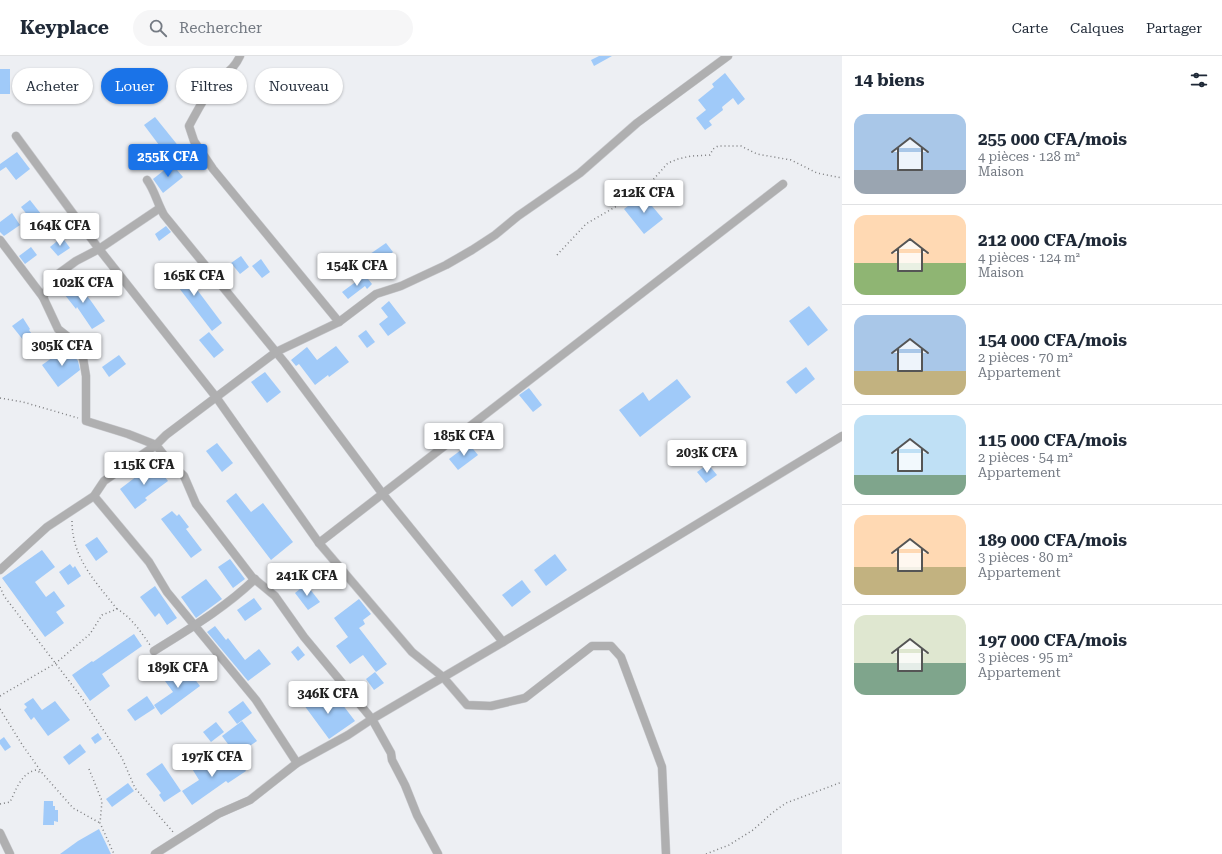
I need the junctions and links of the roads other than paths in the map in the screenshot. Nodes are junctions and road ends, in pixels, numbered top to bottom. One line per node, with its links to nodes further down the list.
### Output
1 (240, 56): 10 (street)
2 (728, 56): 10 (street)
3 (16, 136): 8 (street)
4 (147, 180): 6 (street)
5 (783, 184): 15 (street)
6 (160, 208): 8 (street); 11 (street)
7 (0, 240): 9 (street)
8 (99, 249): 9 (street); 12 (street)
9 (43, 297): 14 (street)
10 (339, 322): 11 (street)
11 (276, 352): 12 (street); 15 (street)
12 (216, 397): 14 (street); 17 (street)
13 (842, 436): 21 (street)
14 (156, 445): 16 (street); 19 (street)
15 (382, 493): 17 (street); 21 (street)
16 (94, 496): 18 (street); 20 (street)
17 (319, 542): 23 (street)
18 (0, 570)
19 (254, 579): 20 (street); 24 (street)
20 (194, 626): 22 (street); 25 (street)
21 (503, 642): 23 (street)
22 (154, 651)
23 (443, 677): 24 (street); 30 (street)
24 (372, 719): 25 (street); 29 (street)
25 (297, 764): 28 (street)
26 (0, 834): 27 (street)
27 (10, 854)
28 (155, 854)
29 (438, 854)
30 (666, 854)

